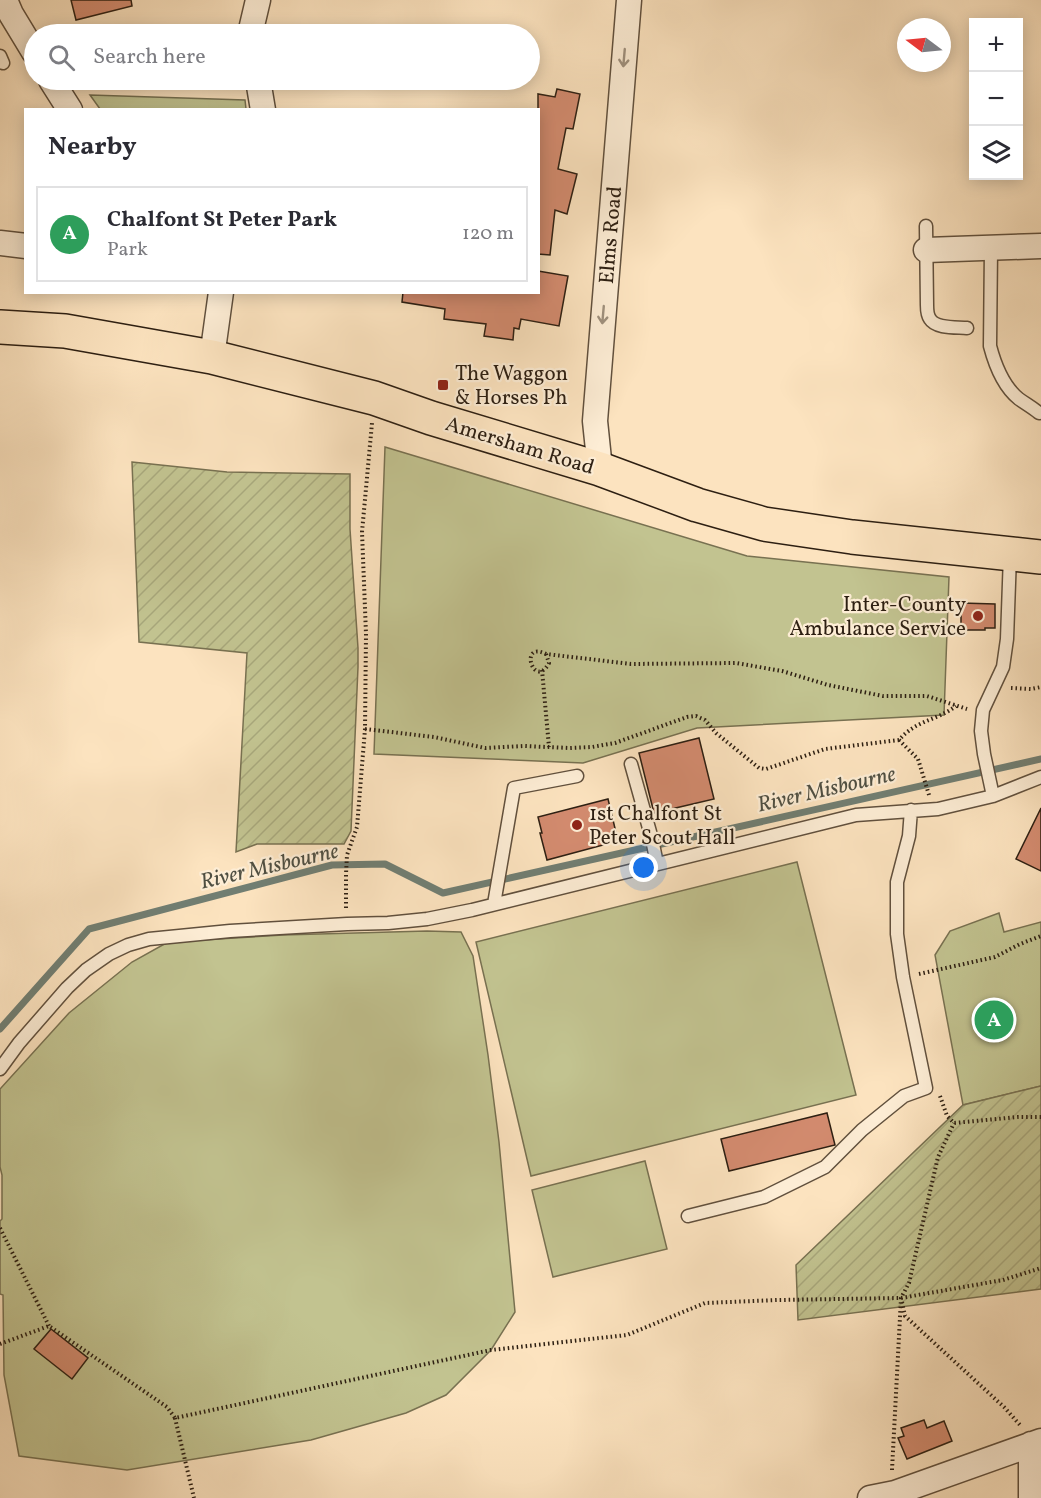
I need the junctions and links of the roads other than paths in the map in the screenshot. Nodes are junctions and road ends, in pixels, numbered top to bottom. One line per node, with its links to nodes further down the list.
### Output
1 (258, 0): 4 (street)
2 (629, 0): 21 (street, Elms Road, one-way to 21)
3 (6, 11): 5 (street)
4 (252, 24)
5 (24, 37)
6 (57, 90): 8 (street)
7 (260, 90): 9 (street)
8 (69, 108)
9 (263, 108)
10 (926, 226): 15 (lane)
11 (0, 243): 12 (street)
12 (24, 246)
13 (1041, 246): 14 (street)
14 (991, 248): 15 (street); 20 (lane)
15 (926, 250): 18 (lane)
16 (221, 294): 19 (street)
17 (0, 327): 19 (highway, Amersham Road)
18 (967, 328)
19 (212, 357): 21 (highway, Amersham Road)
20 (1039, 413)
21 (600, 469): 22 (highway, Amersham Road)
22 (1026, 555): 26 (lane)
23 (631, 764): 28 (lane)
24 (577, 776): 29 (lane)
25 (1041, 777): 26 (lane)
26 (993, 796): 27 (lane)
27 (911, 810): 28 (lane); 31 (lane)
28 (657, 864): 29 (lane)
29 (494, 904): 30 (lane)
30 (0, 1069)
31 (688, 1216)
32 (1032, 1438): 33 (street); 34 (street)
33 (870, 1498)
34 (1031, 1498)

